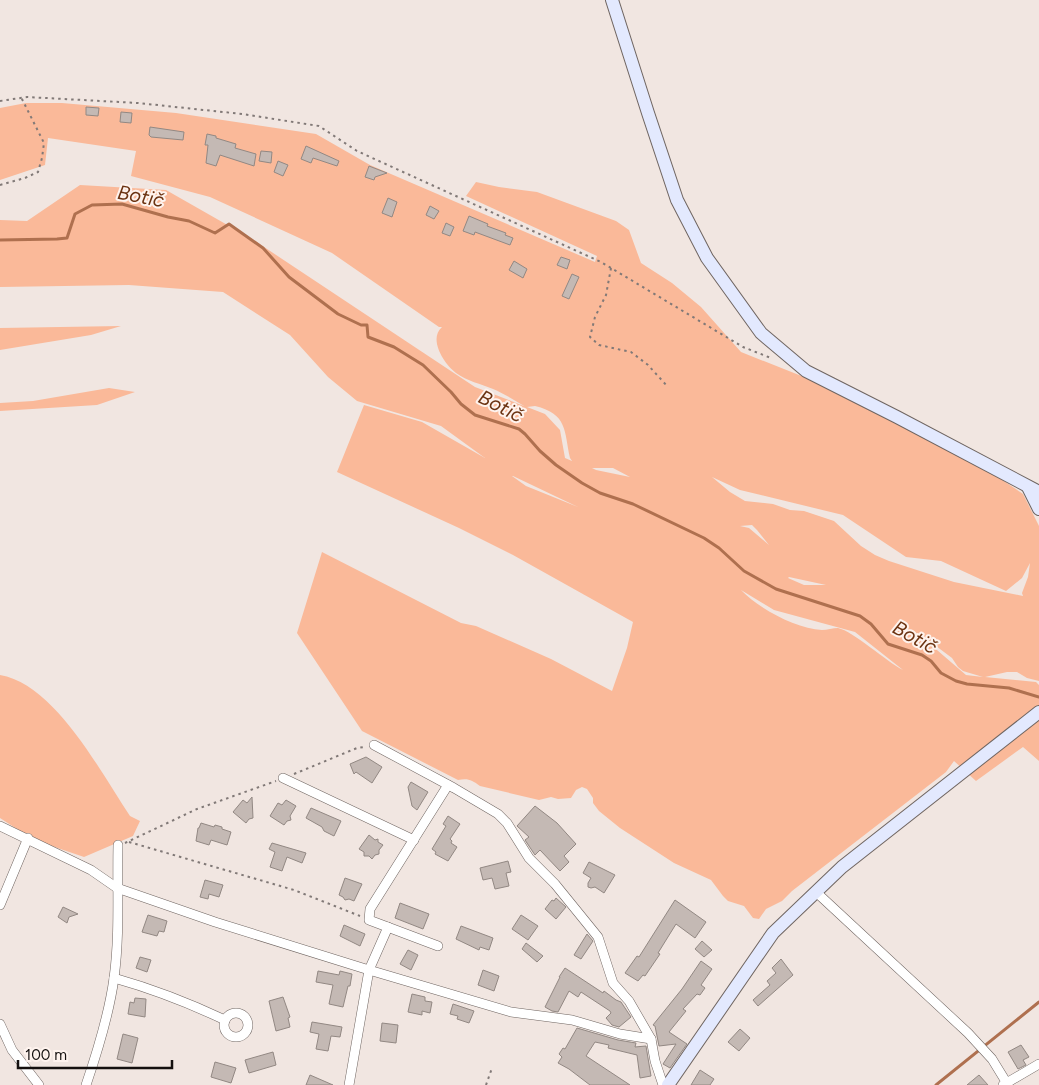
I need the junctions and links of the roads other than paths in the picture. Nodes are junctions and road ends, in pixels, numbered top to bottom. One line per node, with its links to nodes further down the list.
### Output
1 (612, 0): 2 (street)
2 (1033, 490): 3 (street)
3 (1039, 509)
4 (1039, 712): 13 (street)
5 (374, 745): 7 (street)
6 (282, 778): 10 (street)
7 (448, 785): 10 (street); 21 (street)
8 (0, 826): 9 (street)
9 (28, 838): 12 (street); 14 (street)
10 (414, 840): 15 (street)
11 (118, 845): 12 (street)
12 (117, 888): 17 (street); 18 (street)
13 (816, 892): 23 (street); 28 (street)
14 (0, 905)
15 (388, 927): 16 (street); 17 (street)
16 (438, 946)
17 (369, 970): 21 (street); 26 (street)
18 (114, 978): 19 (street); 25 (street)
19 (225, 1020)
20 (0, 1024): 24 (street)
21 (651, 1040): 27 (street)
22 (1039, 1064): 23 (street)
23 (1006, 1084)
24 (39, 1085)
25 (86, 1085)
26 (349, 1085)
27 (663, 1085)
28 (668, 1085)

